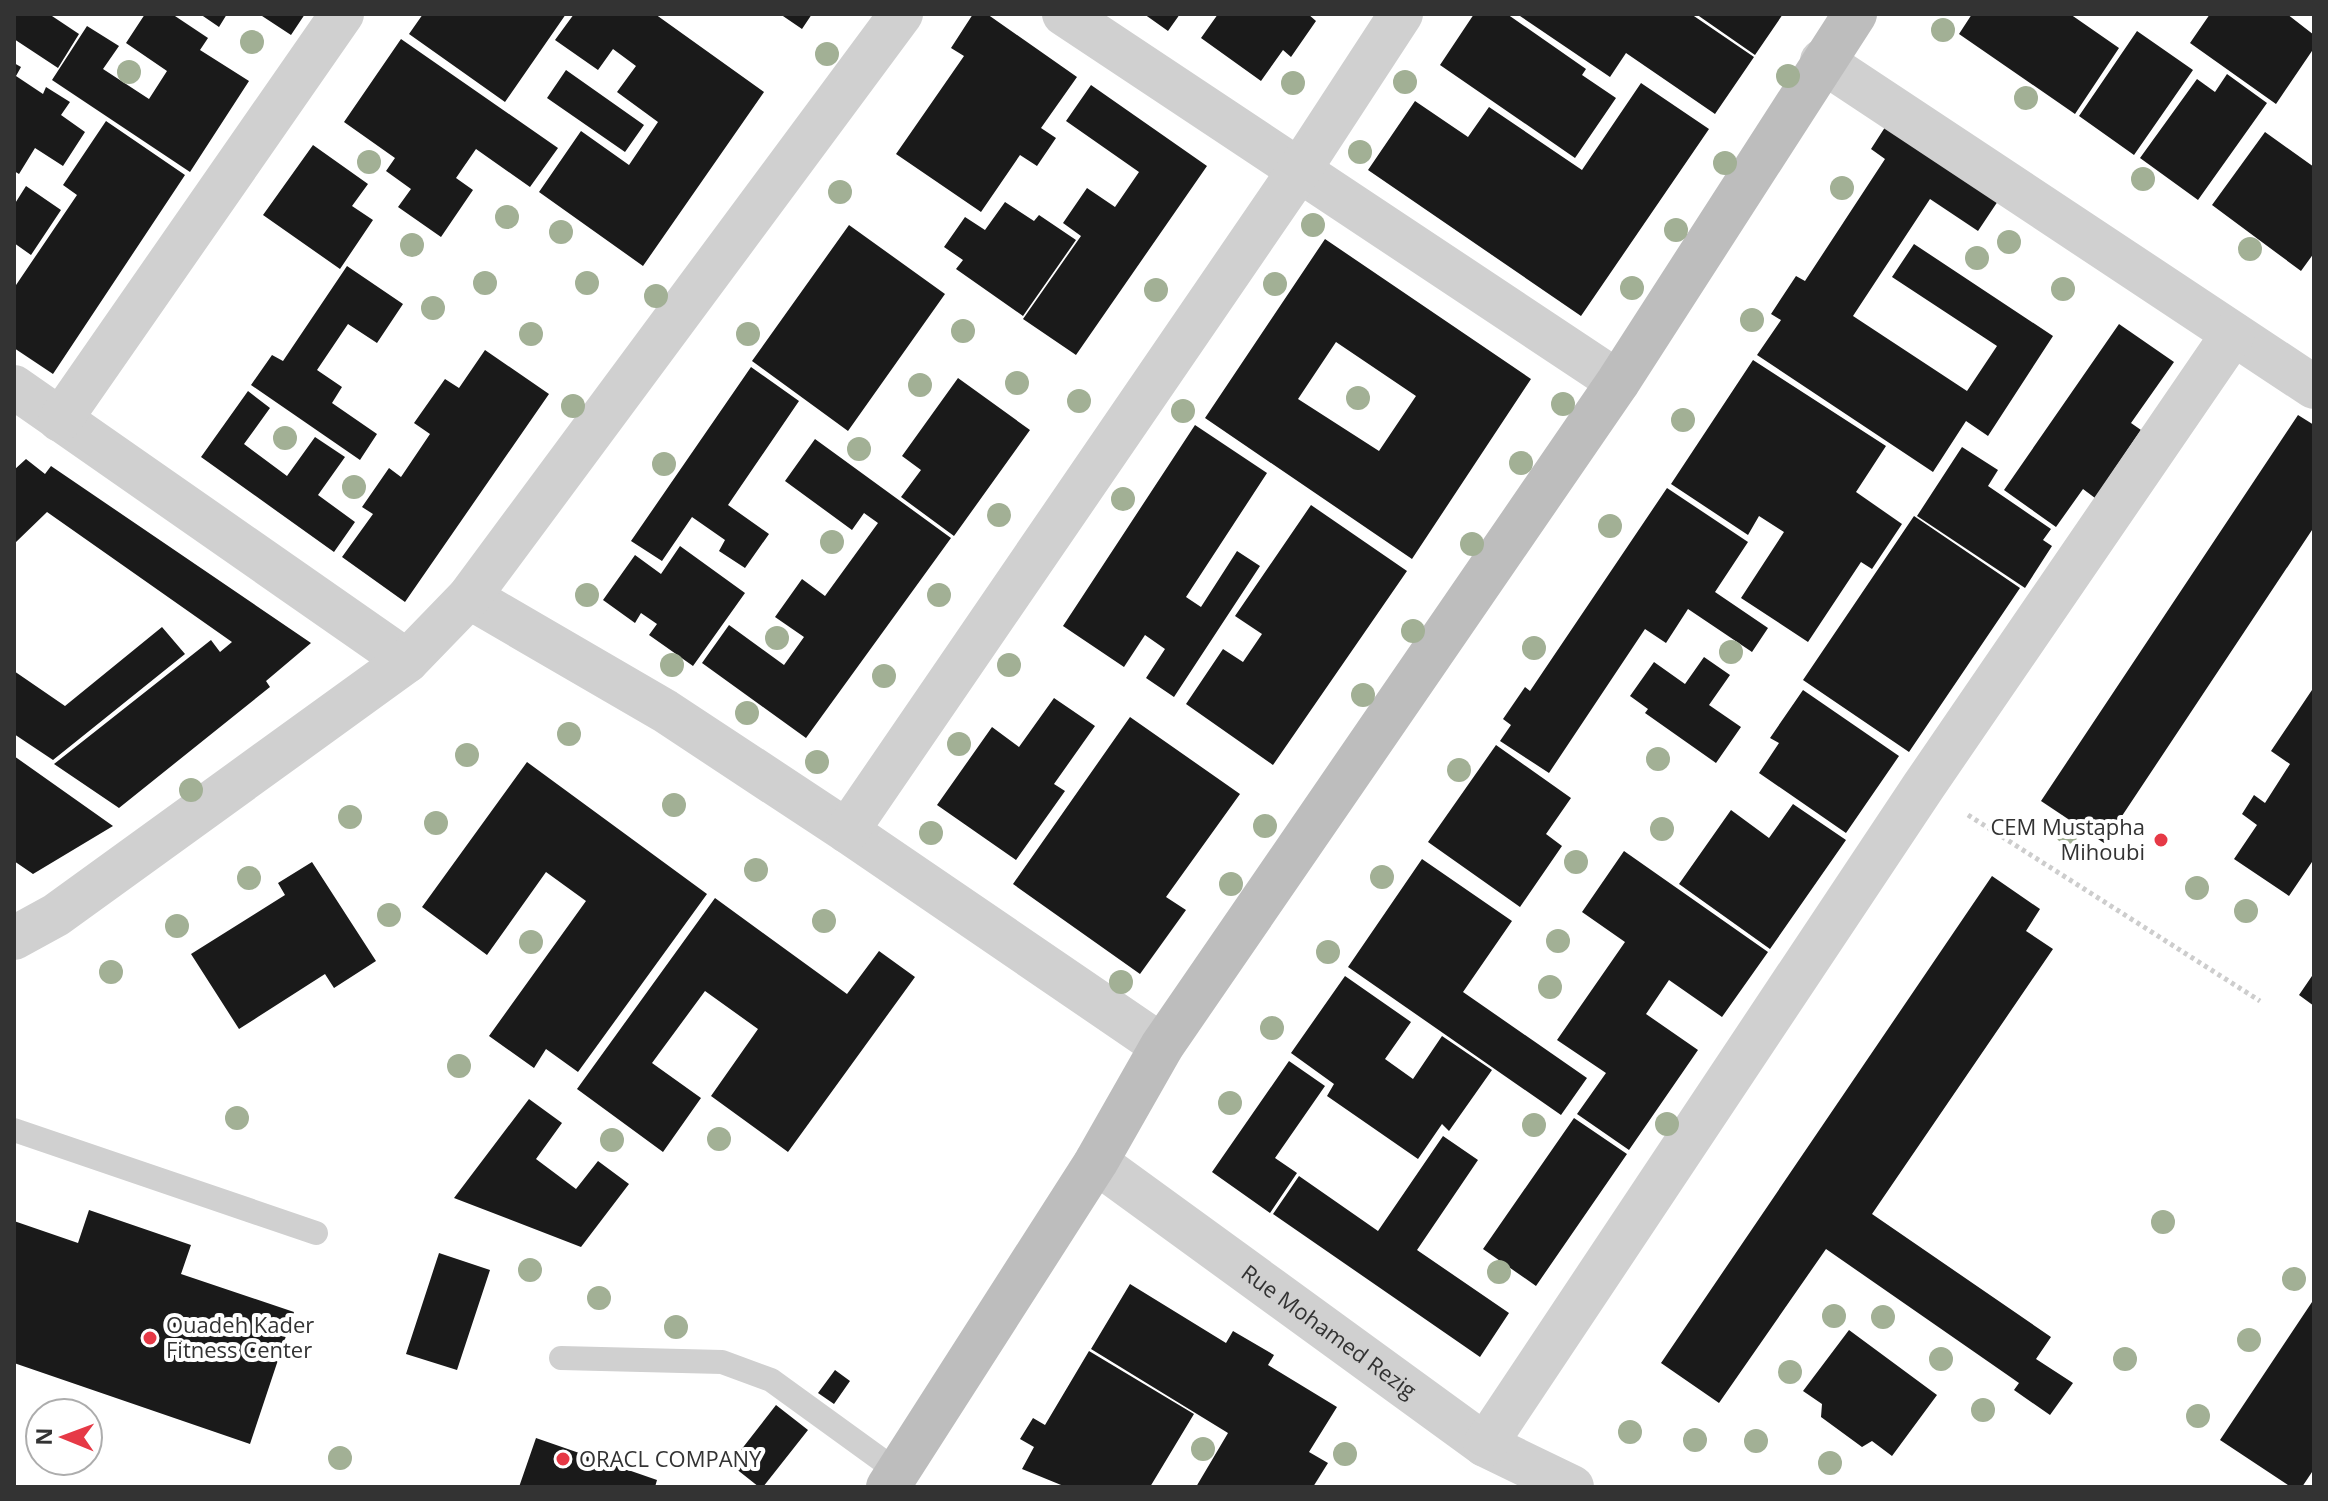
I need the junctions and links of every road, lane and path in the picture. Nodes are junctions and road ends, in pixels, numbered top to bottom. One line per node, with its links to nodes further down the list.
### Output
1 (342, 14): 12 (street)
2 (901, 14): 13 (street)
3 (1064, 14): 7 (street)
4 (1401, 14): 7 (street)
5 (1855, 14): 6 (main road)
6 (1822, 61): 8 (street); 9 (main road)
7 (1298, 172): 9 (street); 16 (street)
8 (2233, 334): 11 (street); 15 (street)
9 (1618, 382): 19 (main road)
10 (14, 387): 12 (street)
11 (2314, 387)
12 (60, 420): 14 (street)
13 (469, 597): 14 (street); 16 (street)
14 (407, 661): 17 (street)
15 (1923, 787): 18 (path); 24 (street)
16 (847, 831): 19 (street)
17 (14, 938)
18 (2260, 1001)
19 (1162, 1046): 21 (main road)
20 (14, 1130): 22 (lane)
21 (1096, 1162): 24 (street, Rue Mohamed Rezig); 25 (main road)
22 (316, 1233)
23 (561, 1358): 25 (lane)
24 (1485, 1445): 26 (street, Rue Mohamed Rezig)
25 (893, 1480)
26 (1572, 1487)

